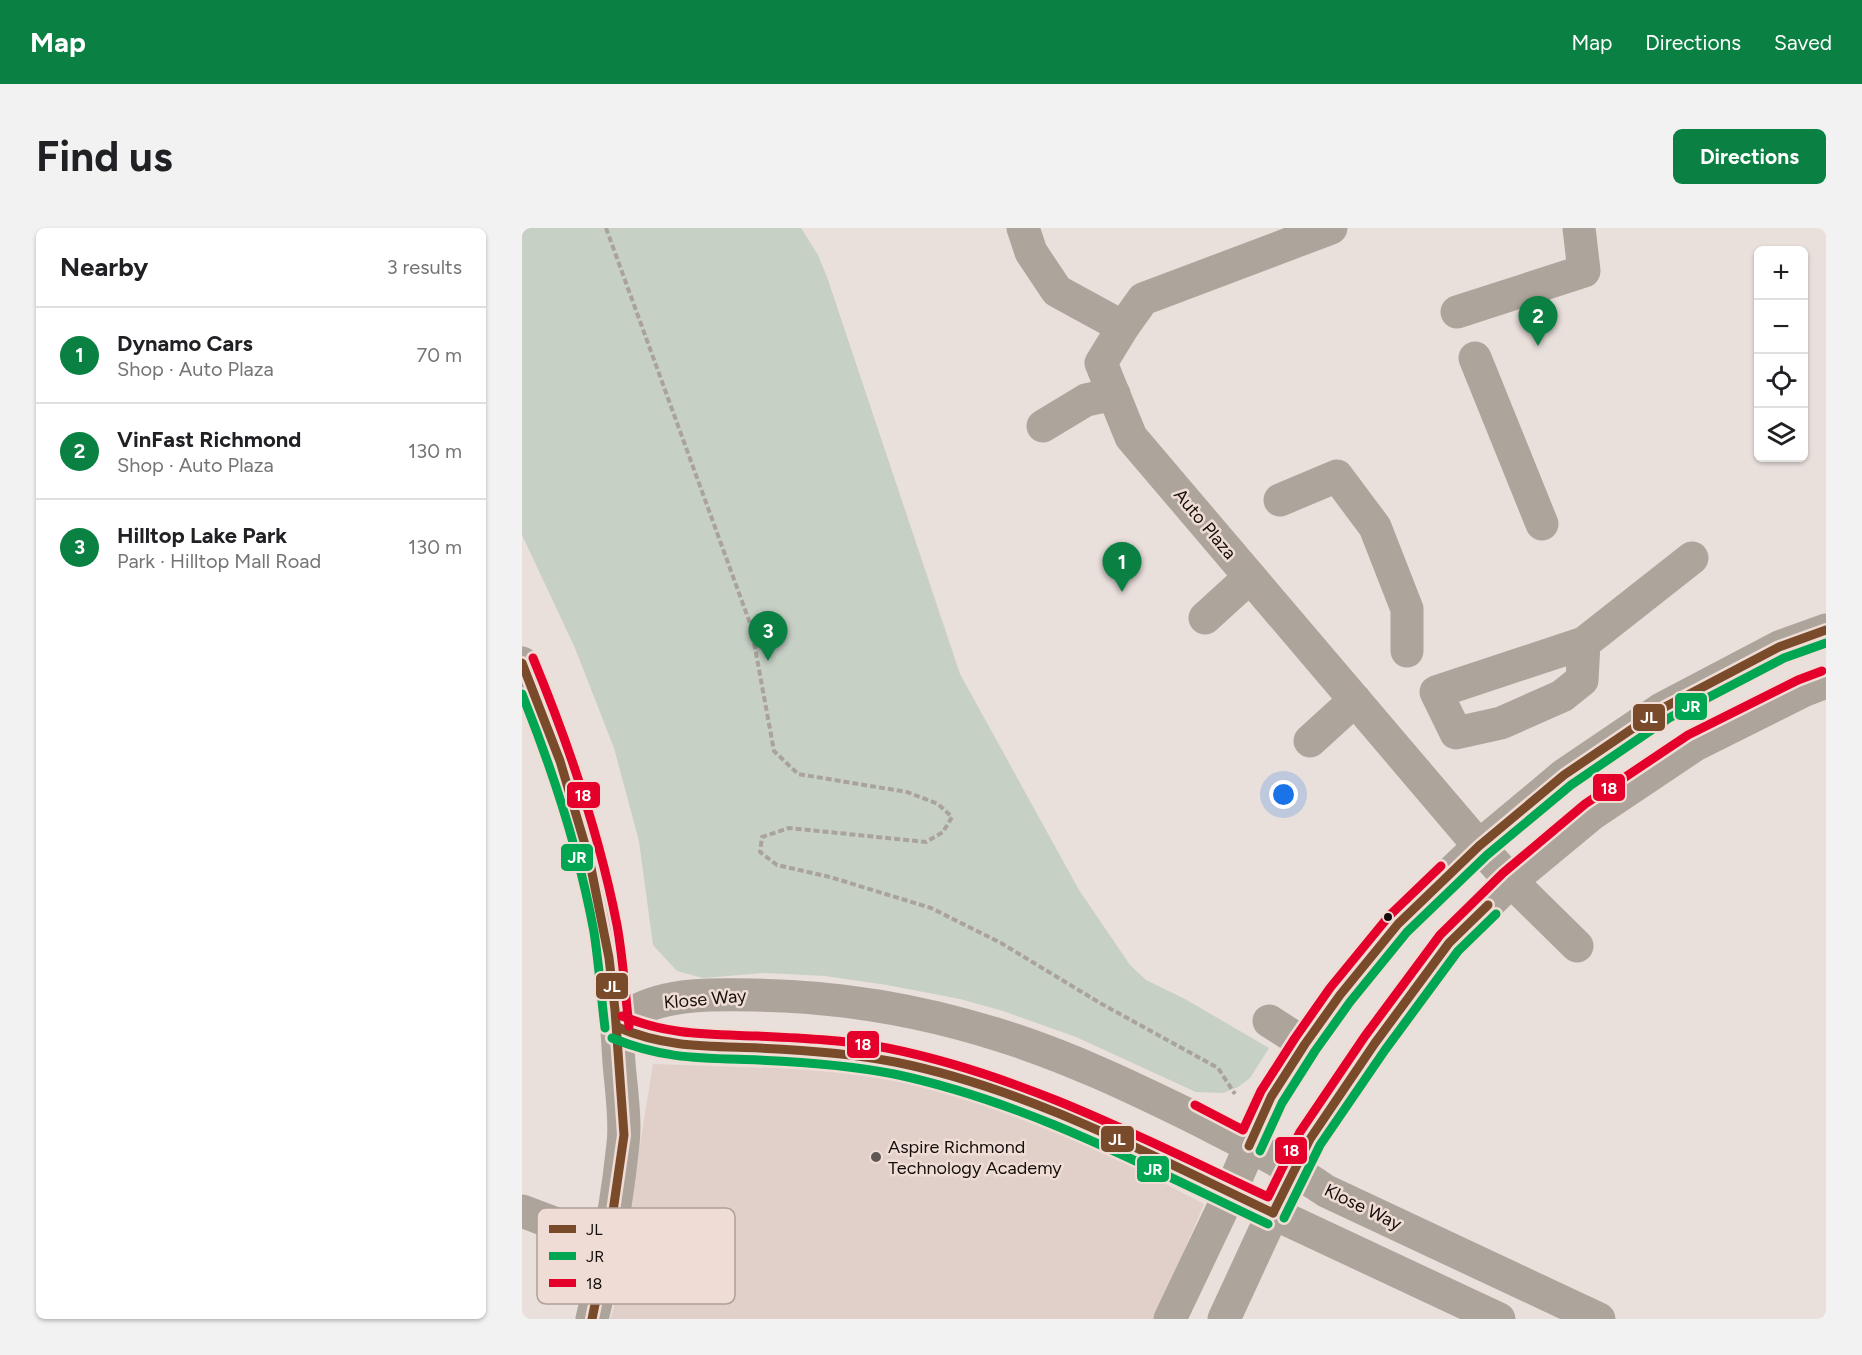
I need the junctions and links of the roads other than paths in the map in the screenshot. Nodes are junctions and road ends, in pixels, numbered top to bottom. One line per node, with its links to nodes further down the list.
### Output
1 (1023, 228): 5 (street)
2 (1331, 228): 5 (street, Auto Plaza)
3 (1579, 228): 4 (street)
4 (1457, 312)
5 (1123, 327): 7 (street, Auto Plaza)
6 (1475, 358): 10 (street)
7 (1114, 394): 8 (street); 12 (street, Auto Plaza)
8 (1043, 426)
9 (1280, 500): 16 (street)
10 (1542, 524)
11 (1692, 558): 15 (street)
12 (1250, 577): 13 (street); 19 (street, Auto Plaza)
13 (1205, 618)
14 (1826, 630): 21 (street)
15 (1584, 644)
16 (1407, 651)
17 (522, 663): 25 (street)
18 (1826, 682): 22 (street)
19 (1355, 700): 20 (street); 21 (street, Auto Plaza)
20 (1310, 741)
21 (1479, 846): 22 (street, Auto Plaza); 26 (street)
22 (1511, 882): 23 (street, Auto Plaza); 28 (street)
23 (1577, 946)
24 (1269, 1021): 26 (street)
25 (617, 1028): 27 (street, Klose Way); 29 (street); 30 (street)
26 (1305, 1044): 27 (street)
27 (1249, 1146): 28 (street, Klose Way); 29 (street)
28 (1295, 1169): 32 (street); 39 (street, Klose Way)
29 (1230, 1193): 32 (street); 36 (street)
30 (614, 1208)
31 (522, 1212): 33 (street)
32 (1274, 1213): 37 (street); 38 (street)
33 (537, 1218)
34 (595, 1304): 35 (street)
35 (592, 1319)
36 (1170, 1319)
37 (1224, 1319)
38 (1499, 1319)
39 (1599, 1319)

